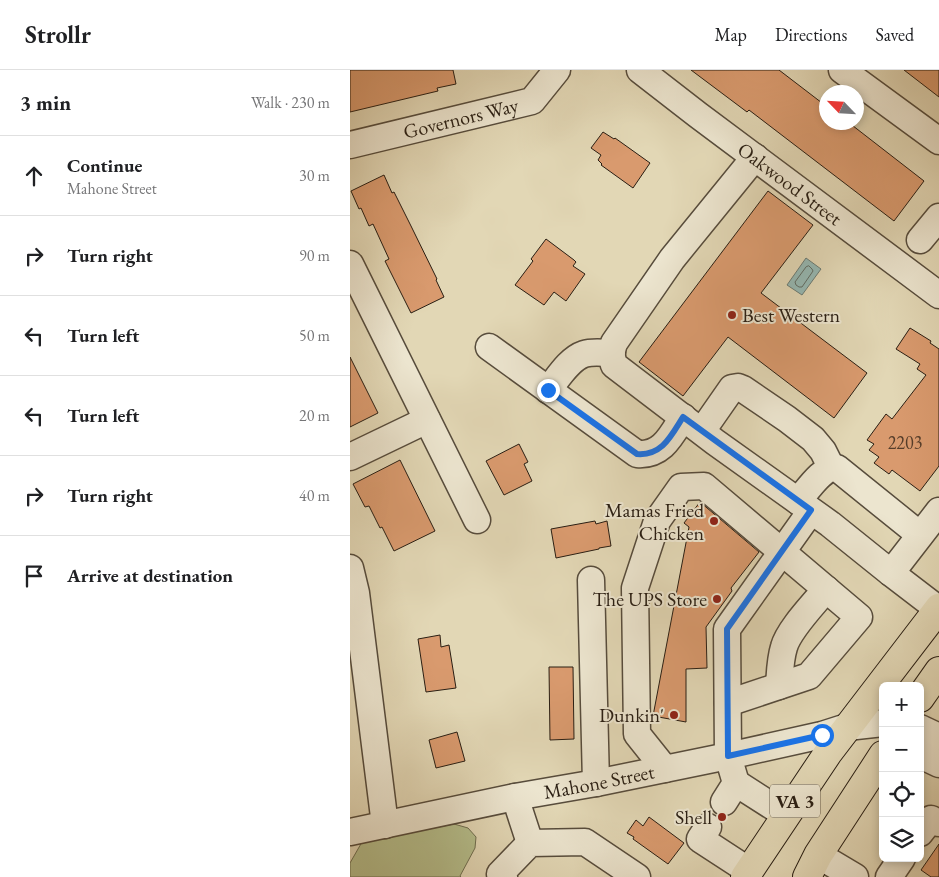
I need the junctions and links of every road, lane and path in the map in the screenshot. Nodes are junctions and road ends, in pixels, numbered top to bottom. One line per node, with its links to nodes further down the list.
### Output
1 (557, 70): 5 (street, Governors Way)
2 (640, 70): 6 (street, Oakwood Street)
3 (842, 70): 4 (street)
4 (939, 141)
5 (350, 145)
6 (755, 157): 10 (street, Oakwood Street); 12 (street)
7 (939, 216): 8 (street)
8 (920, 240)
9 (350, 264): 14 (street)
10 (939, 295)
11 (489, 347): 13 (street)
12 (612, 352): 13 (street); 15 (street)
13 (548, 390): 15 (street)
14 (427, 420): 16 (street); 20 (street)
15 (692, 424): 17 (street); 18 (street)
16 (350, 457)
17 (831, 467): 18 (street); 21 (street)
18 (804, 506): 22 (street); 24 (street)
19 (939, 511): 21 (street)
20 (477, 520)
21 (920, 535): 24 (street)
22 (782, 552): 26 (street); 31 (street); 41 (street)
23 (350, 568): 45 (street)
24 (891, 573): 27 (street)
25 (591, 580): 42 (street)
26 (826, 589): 29 (street); 29 (street)
27 (939, 608): 33 (highway, VA 3)
28 (939, 671): 30 (highway)
29 (779, 686): 31 (street)
30 (924, 692)
31 (728, 703): 37 (street)
32 (879, 724): 33 (street, Mahone Street)
33 (847, 728): 35 (street); 37 (street, Mahone Street); 44 (highway, VA 3)
34 (924, 730): 36 (street)
35 (879, 737)
36 (939, 737)
37 (728, 756): 41 (street, Mahone Street); 44 (street)
38 (924, 757): 40 (street)
39 (879, 761): 50 (highway, VA 3)
40 (939, 764)
41 (665, 769): 42 (street, Mahone Street)
42 (596, 783): 43 (street, Mahone Street)
43 (515, 797): 45 (street, Mahone Street); 48 (street)
44 (786, 815): 51 (highway, VA 3)
45 (385, 825): 47 (street, Mahone Street)
46 (708, 827): 51 (street)
47 (353, 836)
48 (530, 843): 52 (street); 53 (street)
49 (899, 862): 55 (street)
50 (812, 866): 54 (street)
51 (747, 874)
52 (504, 877)
53 (636, 877)
54 (855, 877)
55 (889, 877)

